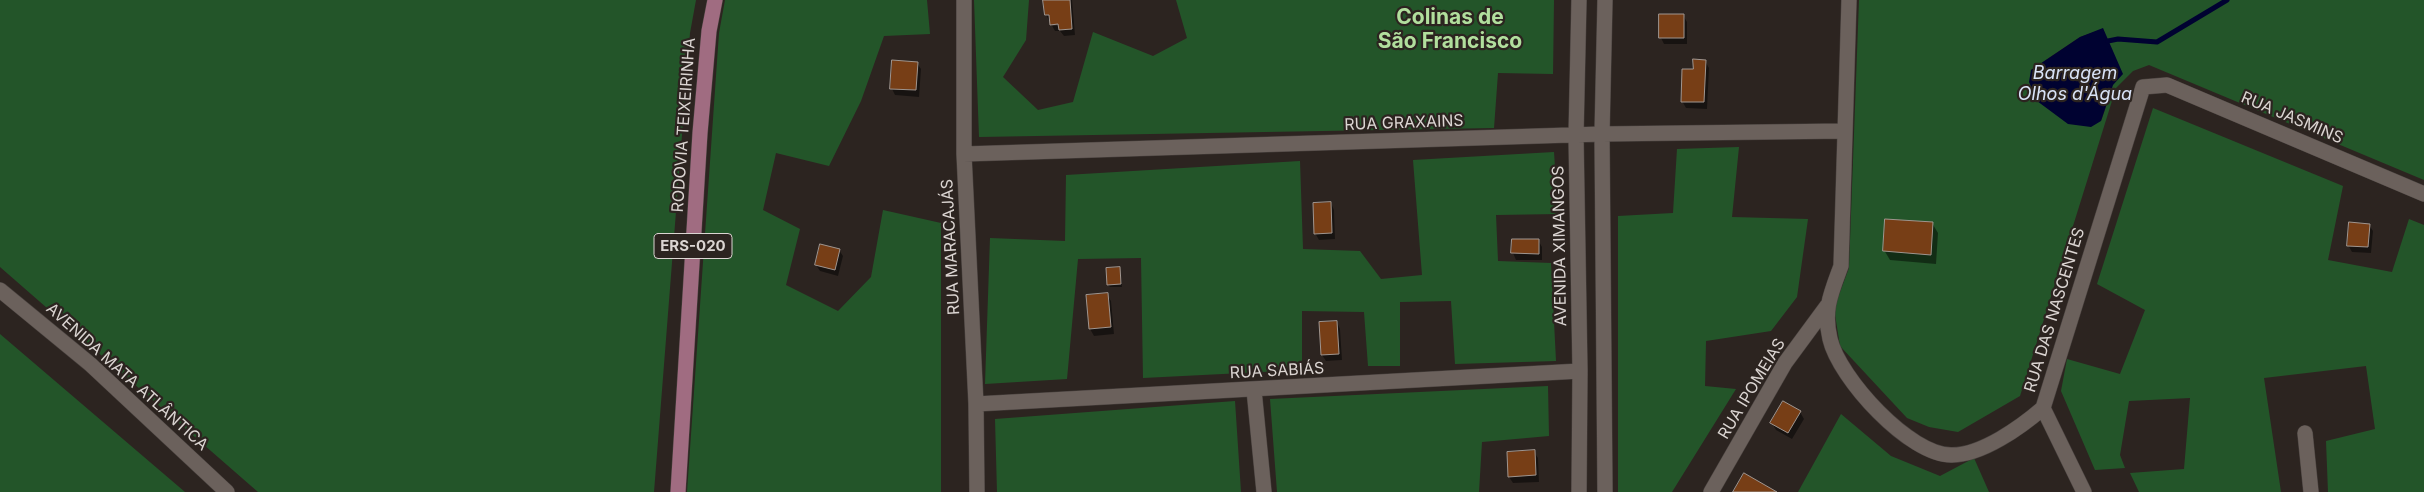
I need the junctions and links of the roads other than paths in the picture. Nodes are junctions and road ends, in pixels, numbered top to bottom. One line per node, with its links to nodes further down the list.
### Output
1 (715, 0): 20 (main road, RODOVIA TEIXEIRINHA / ERS-020)
2 (964, 0): 10 (street, RUA MARACAJÁS)
3 (1579, 0): 9 (street, AVENIDA XIMANGOS)
4 (1605, 0): 8 (street)
5 (1849, 0): 7 (street, RUA DAS NASCENTES)
6 (2143, 86): 11 (street, RUA JASMINS); 17 (street, RUA DAS NASCENTES)
7 (1845, 131): 8 (street, RUA GRAXAINS); 13 (street, RUA DAS NASCENTES)
8 (1602, 134): 9 (street, RUA GRAXAINS); 24 (street)
9 (1576, 136): 10 (street, RUA GRAXAINS); 14 (street, AVENIDA XIMANGOS)
10 (964, 154): 16 (street, RUA MARACAJÁS)
11 (2424, 194)
12 (0, 290): 19 (street, AVENIDA MATA ATLÂNTICA)
13 (1827, 306): 17 (street, RUA DAS NASCENTES); 25 (street, RUA IPOMEIAS)
14 (1580, 371): 15 (street, RUA SABIÁS); 23 (street, AVENIDA XIMANGOS)
15 (1254, 390): 16 (street, RUA SABIÁS); 22 (street)
16 (976, 404): 21 (street, RUA MARACAJÁS)
17 (2043, 408): 26 (street)
18 (2305, 433): 27 (street)
19 (227, 492)
20 (678, 492)
21 (977, 492)
22 (1264, 492)
23 (1579, 492)
24 (1605, 492)
25 (1710, 492)
26 (2084, 492)
27 (2311, 492)

